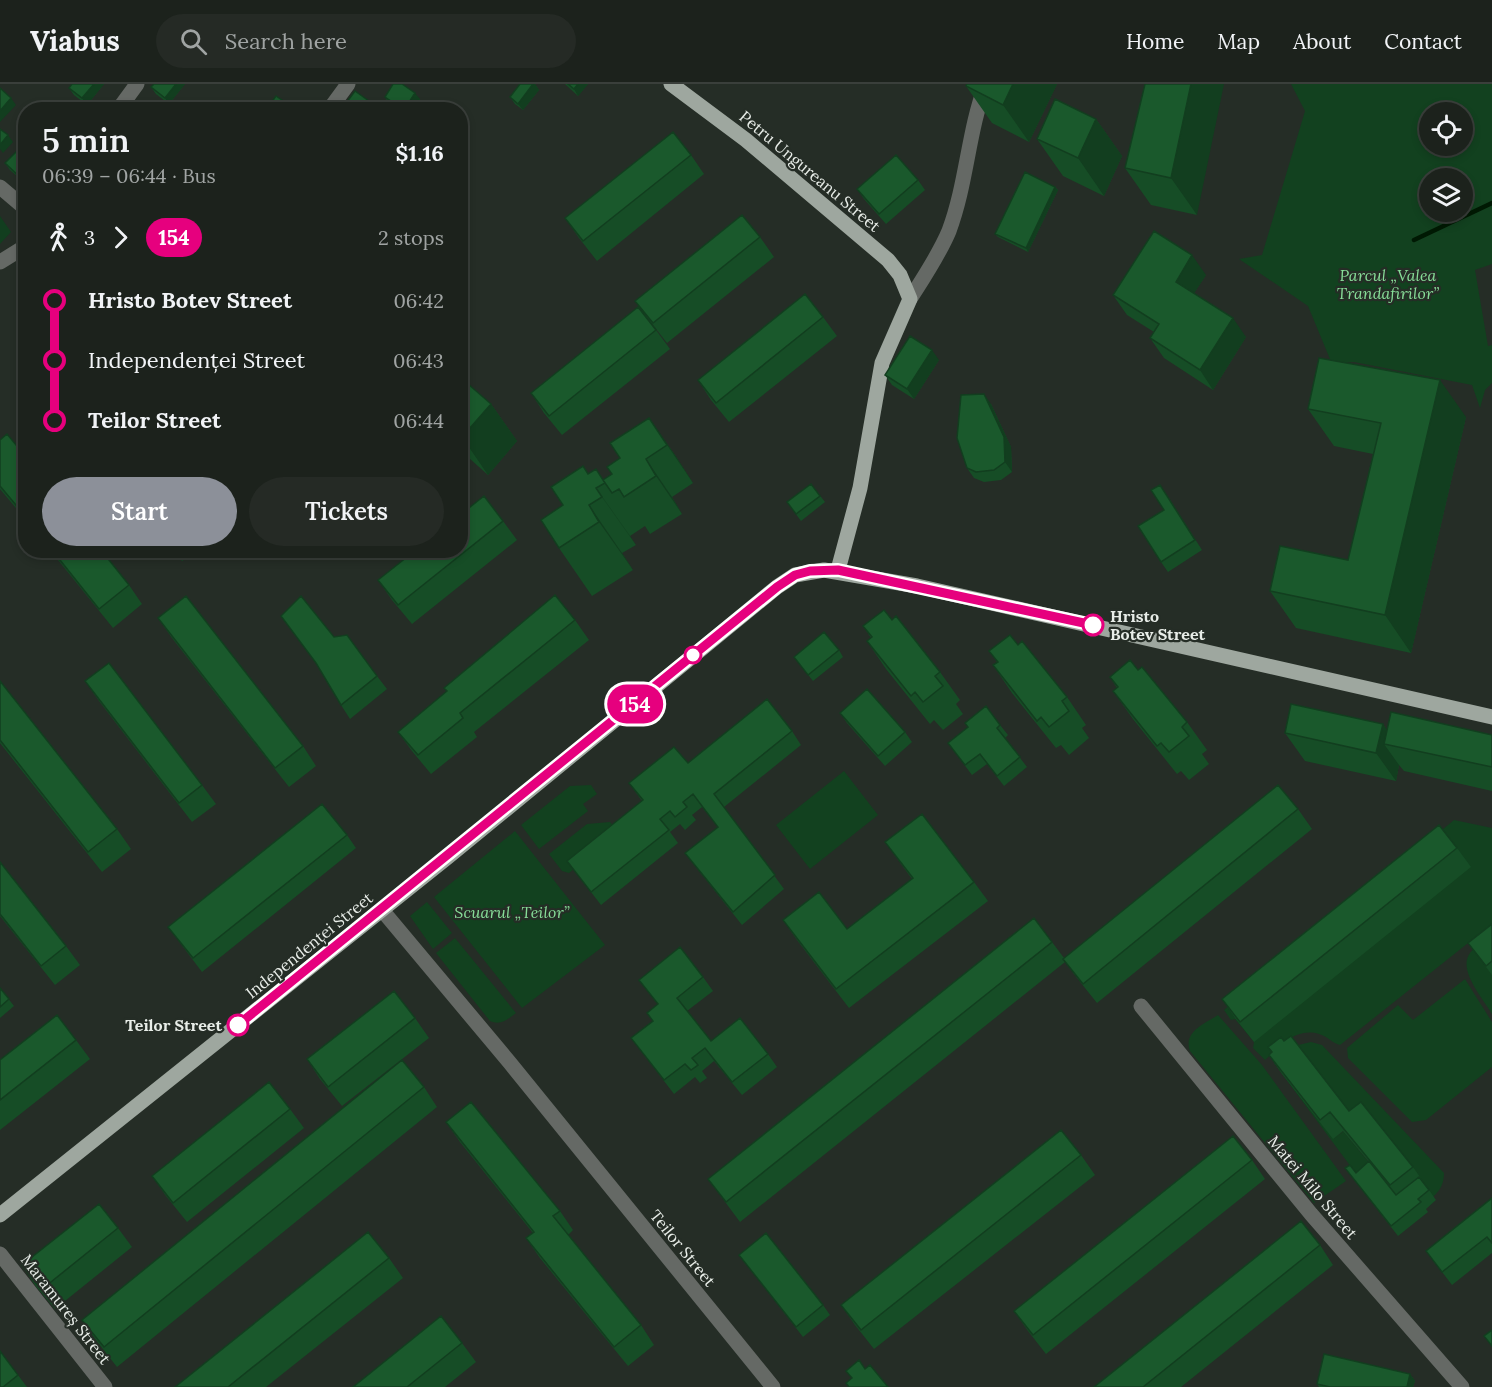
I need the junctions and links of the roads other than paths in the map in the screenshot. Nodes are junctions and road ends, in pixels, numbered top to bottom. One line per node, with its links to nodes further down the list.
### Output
1 (137, 84): 5 (street)
2 (348, 84): 6 (street)
3 (671, 84): 11 (main road, Petru Ungureanu Street)
4 (986, 84): 11 (street)
5 (124, 102)
6 (335, 102)
7 (0, 187): 8 (street)
8 (18, 202)
9 (18, 251): 10 (street)
10 (0, 262)
11 (910, 299): 12 (main road)
12 (838, 570): 13 (main road, Independenței Street); 14 (main road, Independenței Street)
13 (1492, 717)
14 (381, 910): 16 (main road, Independenței Street); 19 (street, Teilor Street)
15 (1141, 1006): 20 (street, Matei Milo Street)
16 (0, 1215)
17 (0, 1254): 18 (street, Maramureș Street)
18 (105, 1387)
19 (773, 1387)
20 (1462, 1387)

